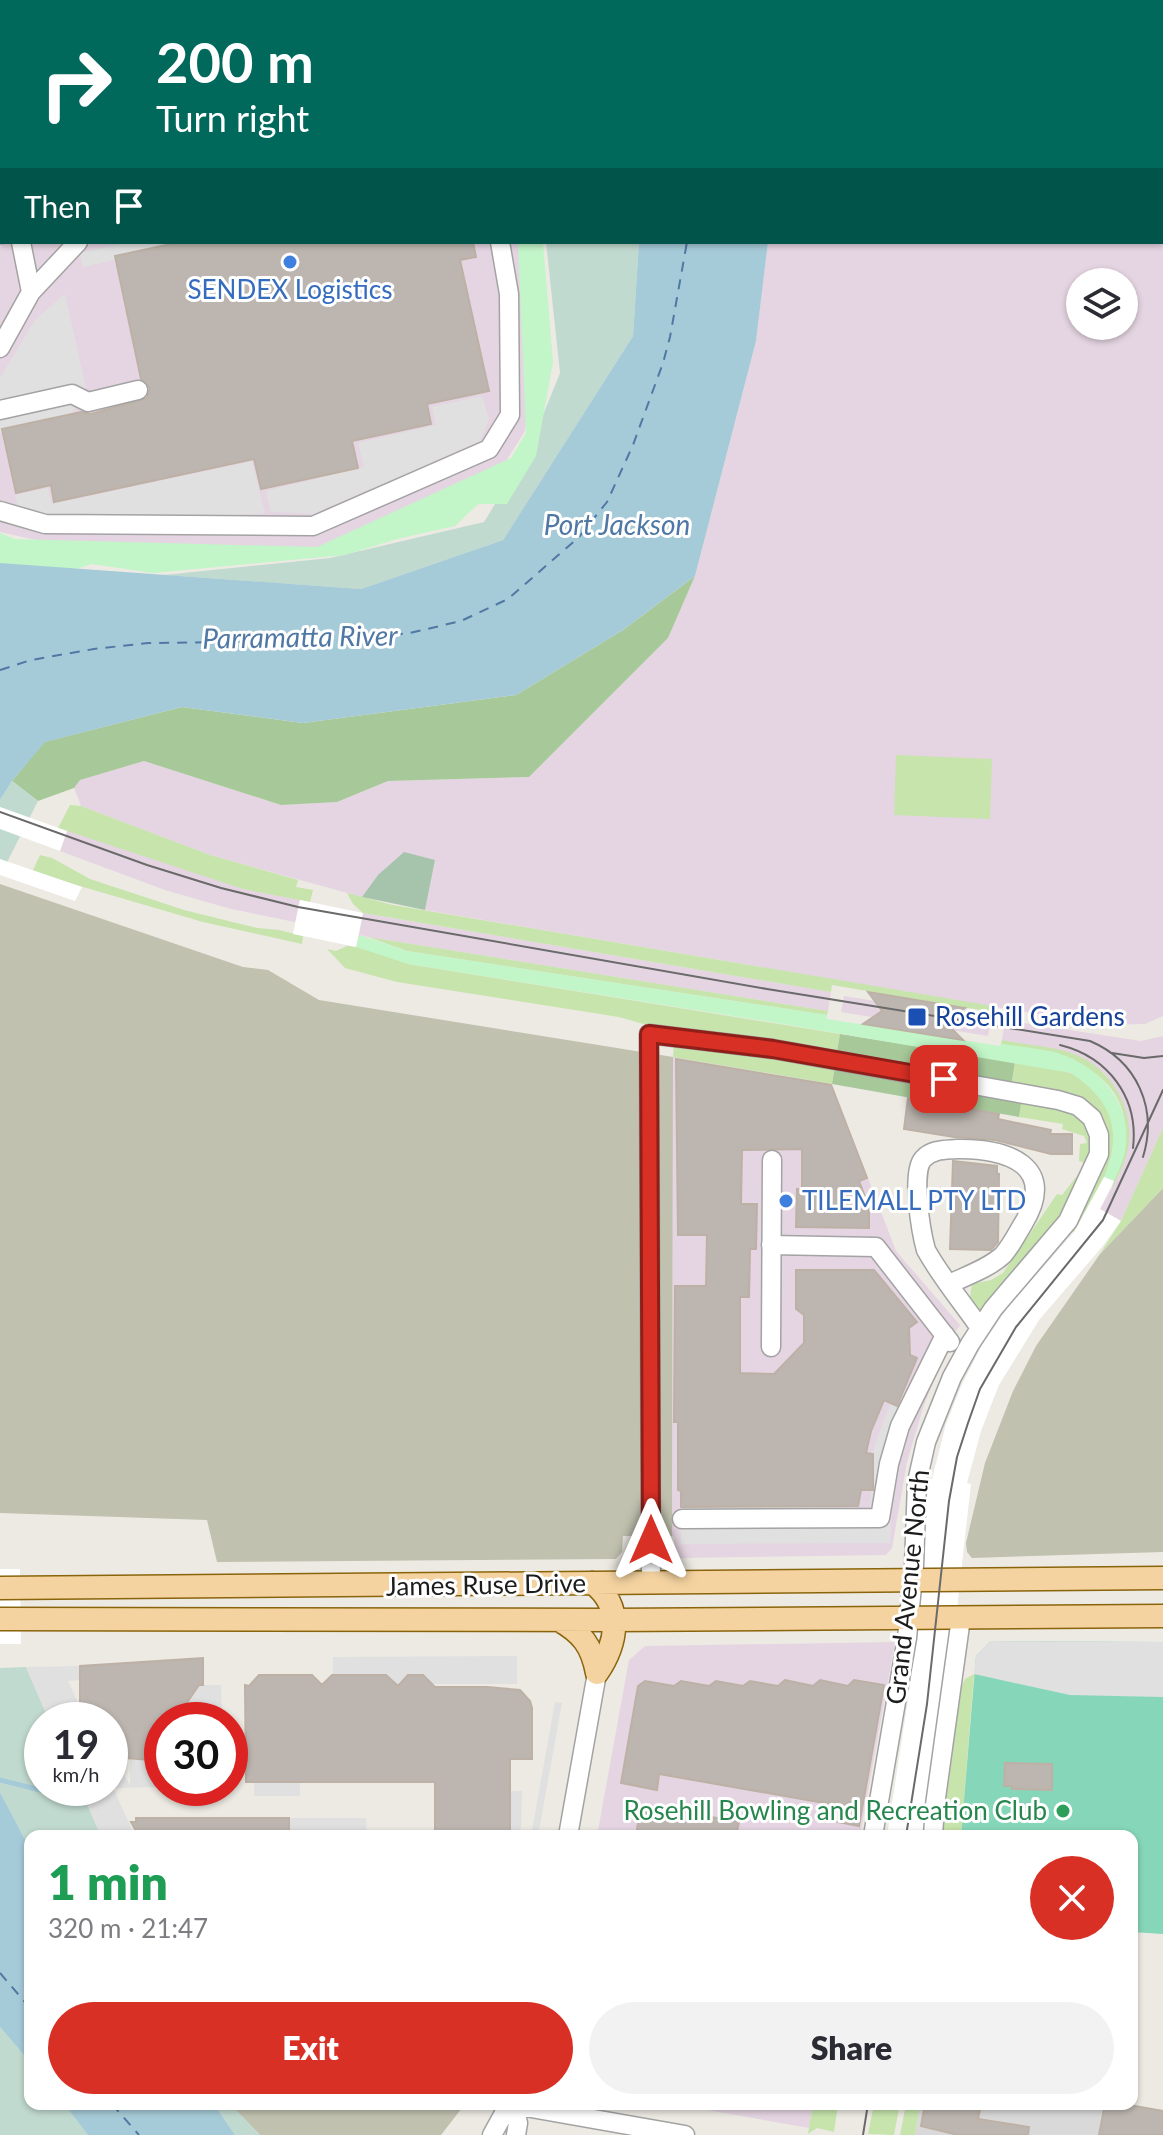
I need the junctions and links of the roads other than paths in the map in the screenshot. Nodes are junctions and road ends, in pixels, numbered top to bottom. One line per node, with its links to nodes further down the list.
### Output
1 (21, 244): 4 (street)
2 (76, 244): 4 (street)
3 (500, 244): 8 (street)
4 (31, 292): 5 (street)
5 (0, 348)
6 (138, 390): 7 (street)
7 (0, 410)
8 (0, 511)
9 (772, 1160): 10 (street)
10 (771, 1245): 13 (street); 14 (street)
11 (949, 1284): 11 (street); 12 (street)
12 (980, 1328): 15 (street, Grand Avenue North); 20 (street, Grand Avenue North)
13 (945, 1335): 15 (street); 16 (street)
14 (771, 1347)
15 (962, 1357): 18 (street, Grand Avenue North)
16 (682, 1519)
17 (1163, 1578): 18 (main road, James Ruse Drive)
18 (912, 1581): 20 (main road, James Ruse Drive); 23 (street, Grand Avenue North)
19 (593, 1583): 20 (main road, James Ruse Drive); 21 (main road, James Ruse Drive); 27 (main road)
20 (651, 1584)
21 (0, 1588)
22 (1163, 1616): 24 (main road, James Ruse Drive)
23 (908, 1618): 24 (main road, James Ruse Drive); 27 (main road, James Ruse Drive); 30 (street, Grand Avenue North)
24 (961, 1618): 31 (street, Grand Avenue North)
25 (0, 1619): 26 (main road, James Ruse Drive)
26 (559, 1620): 27 (main road, James Ruse Drive); 28 (main road)
27 (614, 1620): 28 (main road)
28 (597, 1673): 29 (street)
29 (569, 1830)
30 (874, 1830)
31 (933, 1830)
32 (508, 2110): 35 (street)
33 (515, 2110): 36 (street)
34 (542, 2110): 37 (street)
35 (492, 2135)
36 (516, 2135)
37 (685, 2135)

